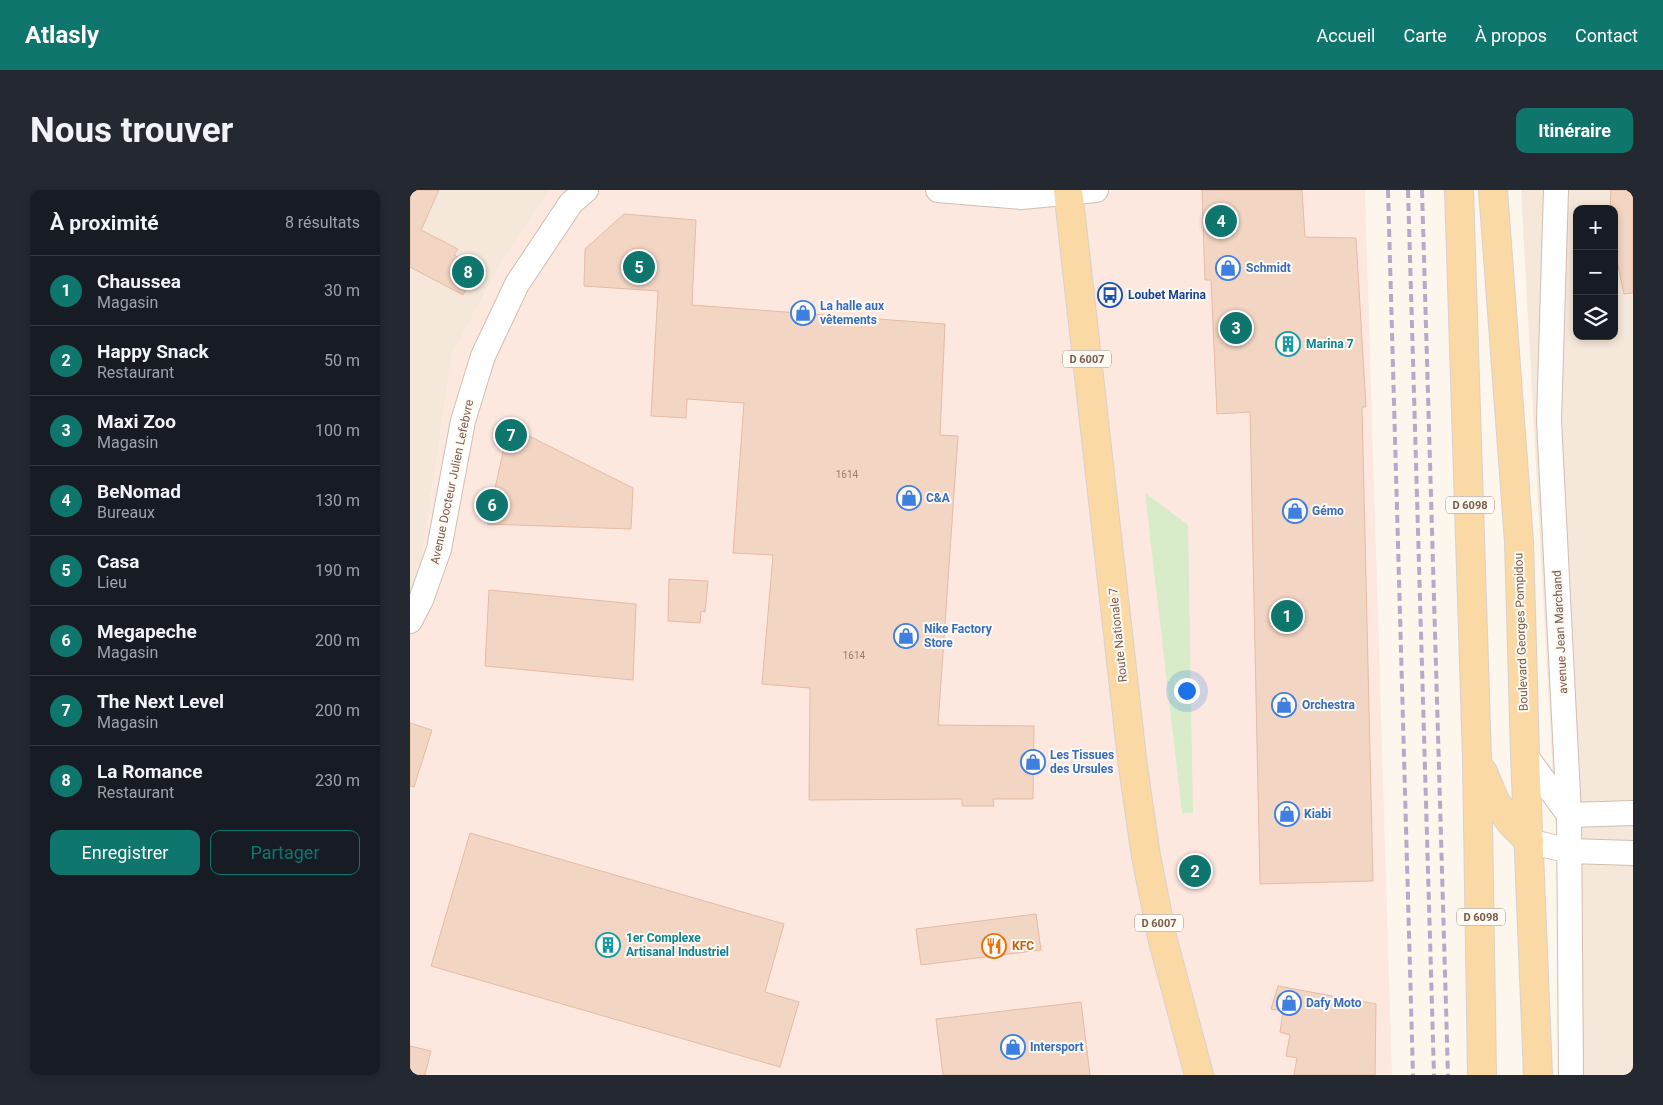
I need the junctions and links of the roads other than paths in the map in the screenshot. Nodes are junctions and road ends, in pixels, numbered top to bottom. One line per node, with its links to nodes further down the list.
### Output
1 (586, 190): 8 (street, Avenue Docteur Julien Lefebvre)
2 (938, 190): 7 (street)
3 (1096, 190): 7 (street)
4 (1459, 190): 11 (main road, D 6098)
5 (1493, 190): 10 (main road, Boulevard Georges Pompidou)
6 (1556, 190): 13 (street, avenue Jean Marchand)
7 (1069, 191): 17 (main road, Route Nationale 7 / D 6007)
8 (416, 598): 9 (street, Avenue Docteur Julien Lefebvre)
9 (410, 621)
10 (1525, 755): 13 (street); 14 (main road, Boulevard Georges Pompidou)
11 (1478, 759): 14 (main road); 18 (main road, D 6098)
12 (1633, 813): 13 (street)
13 (1569, 815): 15 (street, avenue Jean Marchand)
14 (1529, 841): 15 (street); 19 (main road, Boulevard Georges Pompidou)
15 (1569, 851): 16 (street); 20 (street, avenue Jean Marchand)
16 (1633, 853)
17 (1199, 1075)
18 (1482, 1075)
19 (1538, 1075)
20 (1572, 1075)

